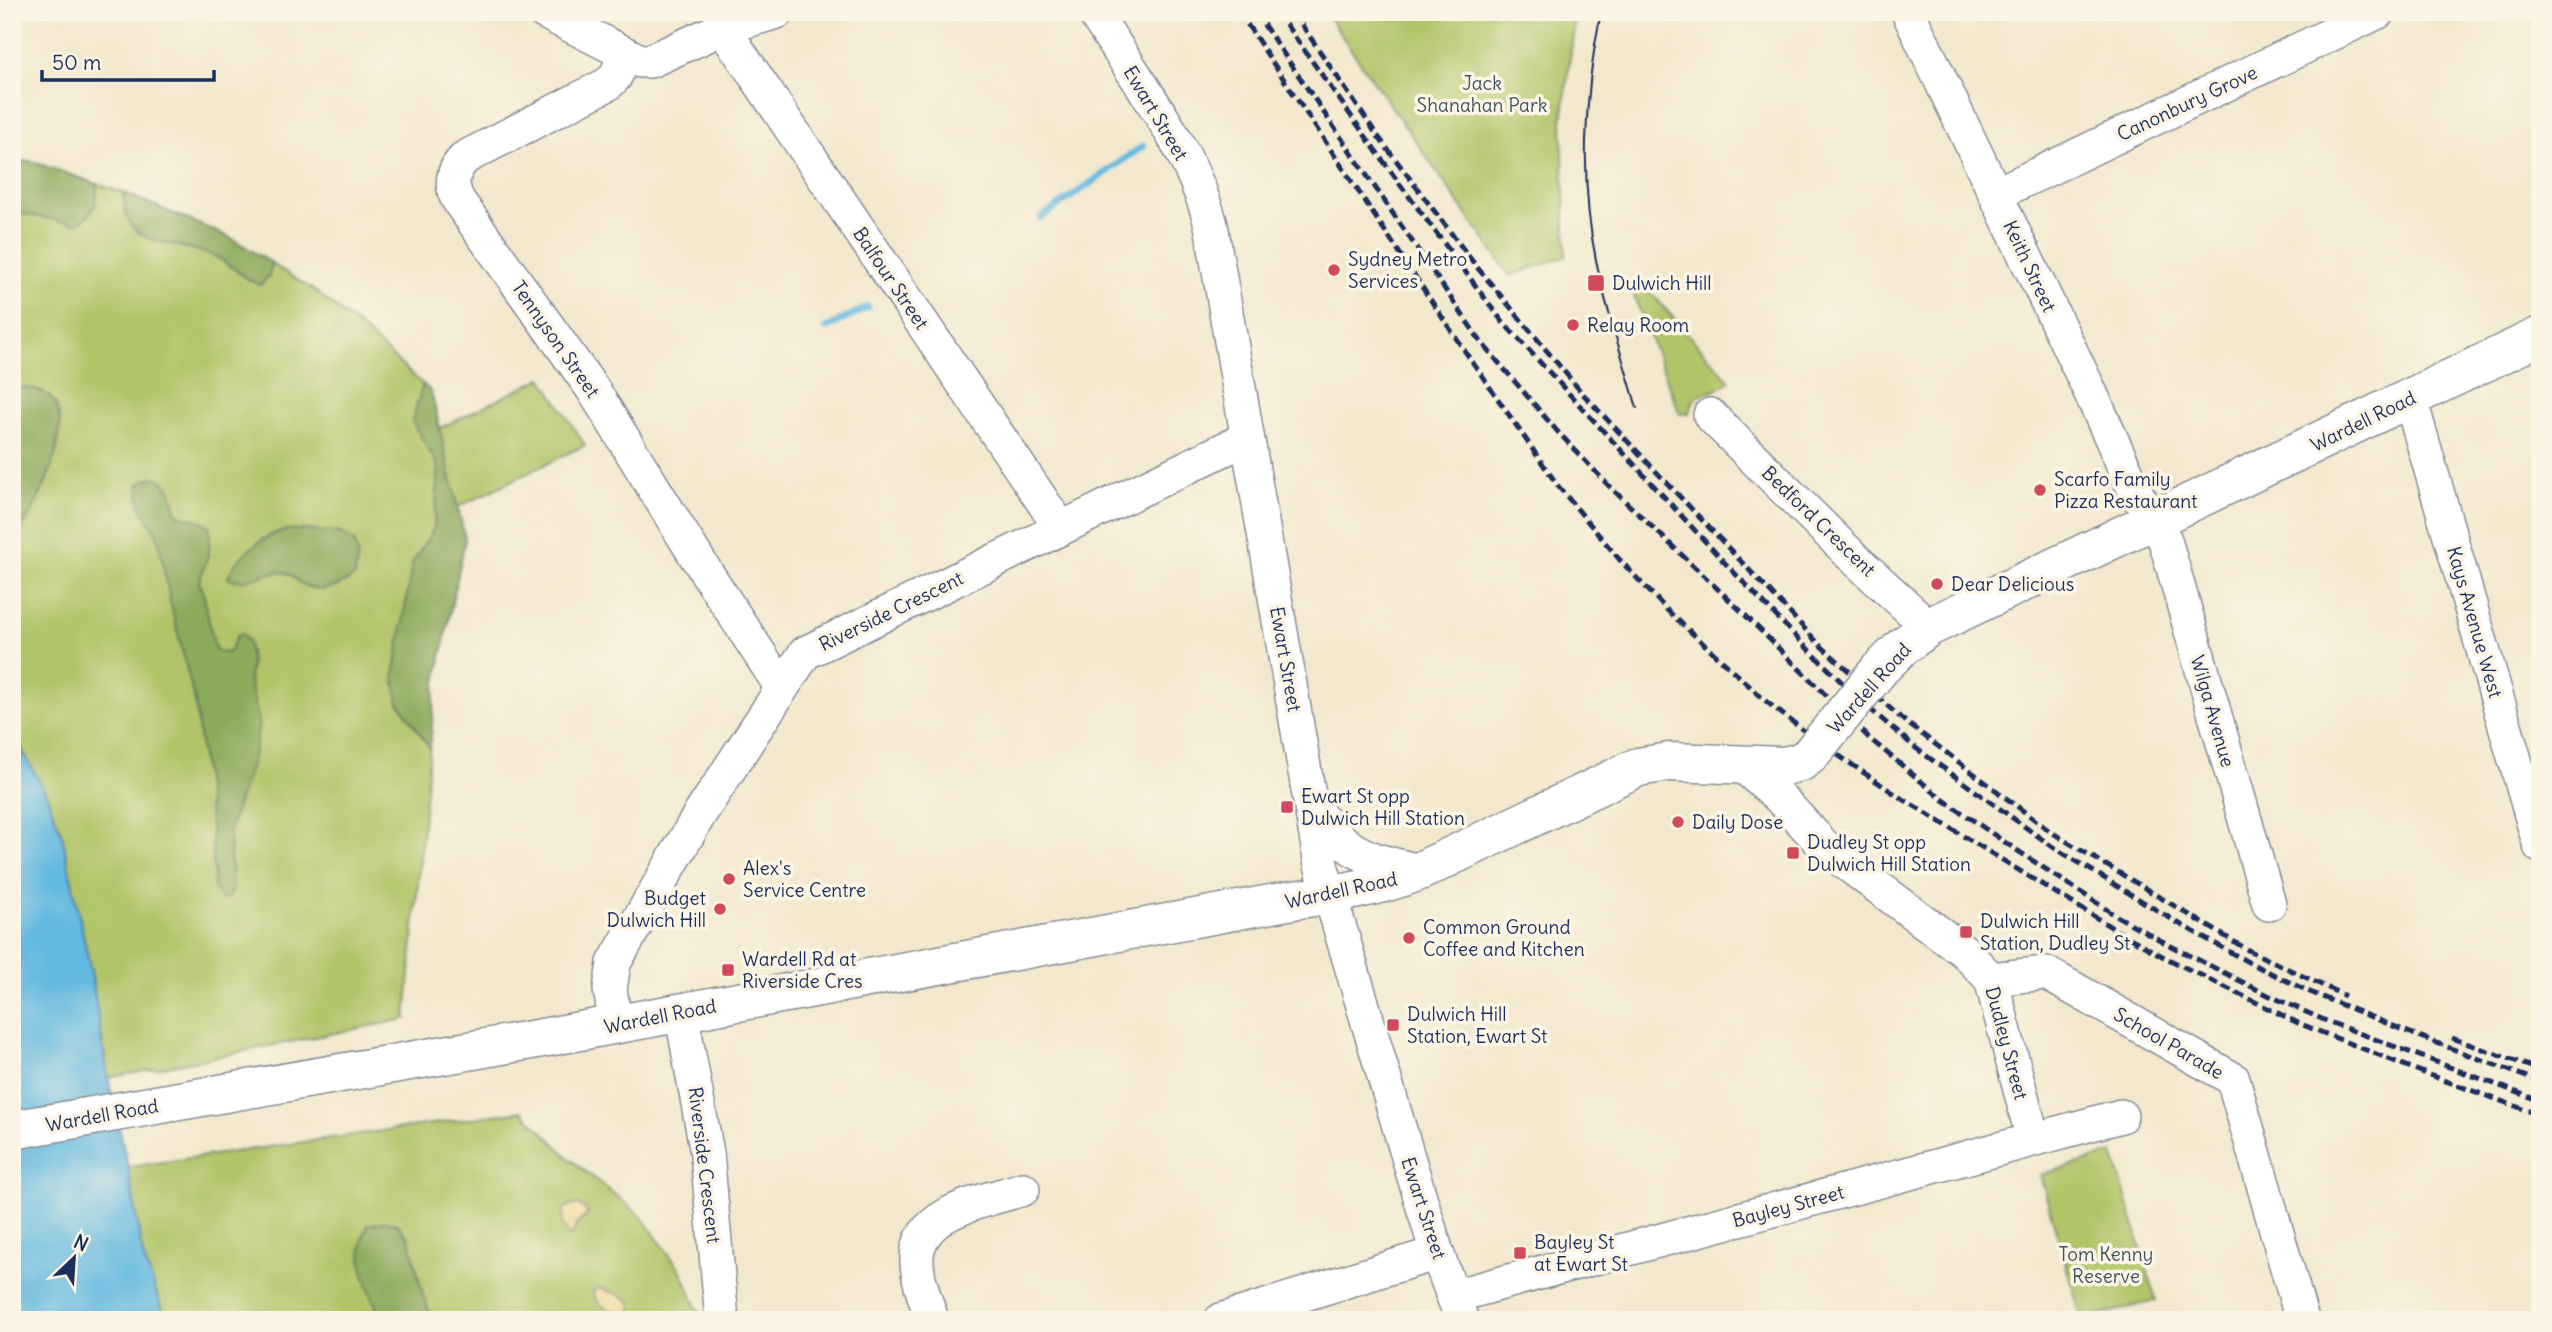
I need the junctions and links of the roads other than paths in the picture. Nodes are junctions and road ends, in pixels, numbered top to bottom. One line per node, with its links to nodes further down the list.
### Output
1 (544, 12): 7 (street)
2 (777, 12): 6 (street)
3 (1094, 12): 12 (street, Ewart Street)
4 (1908, 12): 8 (street, Keith Street)
5 (2378, 12): 8 (street, Canonbury Grove)
6 (733, 20): 7 (street); 14 (street, Balfour Street)
7 (626, 54): 16 (street, Tennyson Street)
8 (1996, 194): 13 (street, Keith Street)
9 (2540, 336): 10 (main road, Wardell Road)
10 (2410, 398): 13 (main road, Wardell Road); 19 (street, Kays Avenue West)
11 (1710, 415): 15 (street, Bedford Crescent)
12 (1247, 438): 14 (street, Riverside Crescent); 18 (street, Ewart Street)
13 (2152, 520): 15 (main road, Wardell Road); 22 (street, Wilga Avenue)
14 (1060, 527): 16 (street, Riverside Crescent)
15 (1929, 627): 17 (main road, Wardell Road, bridge)
16 (782, 688): 25 (street, Riverside Crescent)
17 (1742, 766): 20 (main road, Wardell Road); 23 (street, Dudley Street)
18 (1311, 803): 20 (street); 21 (street, Ewart Street)
19 (2540, 846)
20 (1420, 871): 21 (main road, Wardell Road)
21 (1328, 895): 24 (main road, Wardell Road); 30 (street, Ewart Street)
22 (2269, 904)
23 (1991, 979): 28 (street, Dudley Street); 35 (street, School Parade)
24 (681, 1011): 25 (main road, Wardell Road); 32 (street, Riverside Crescent)
25 (616, 1024): 27 (main road, Wardell Road)
26 (2121, 1116): 28 (street, Bayley Street)
27 (12, 1130)
28 (2033, 1139): 31 (street, Bayley Street)
29 (1023, 1189): 33 (street)
30 (1437, 1253): 31 (street, Ewart Street); 34 (street)
31 (1458, 1308)
32 (722, 1320)
33 (932, 1320)
34 (1221, 1320)
35 (2302, 1320)

